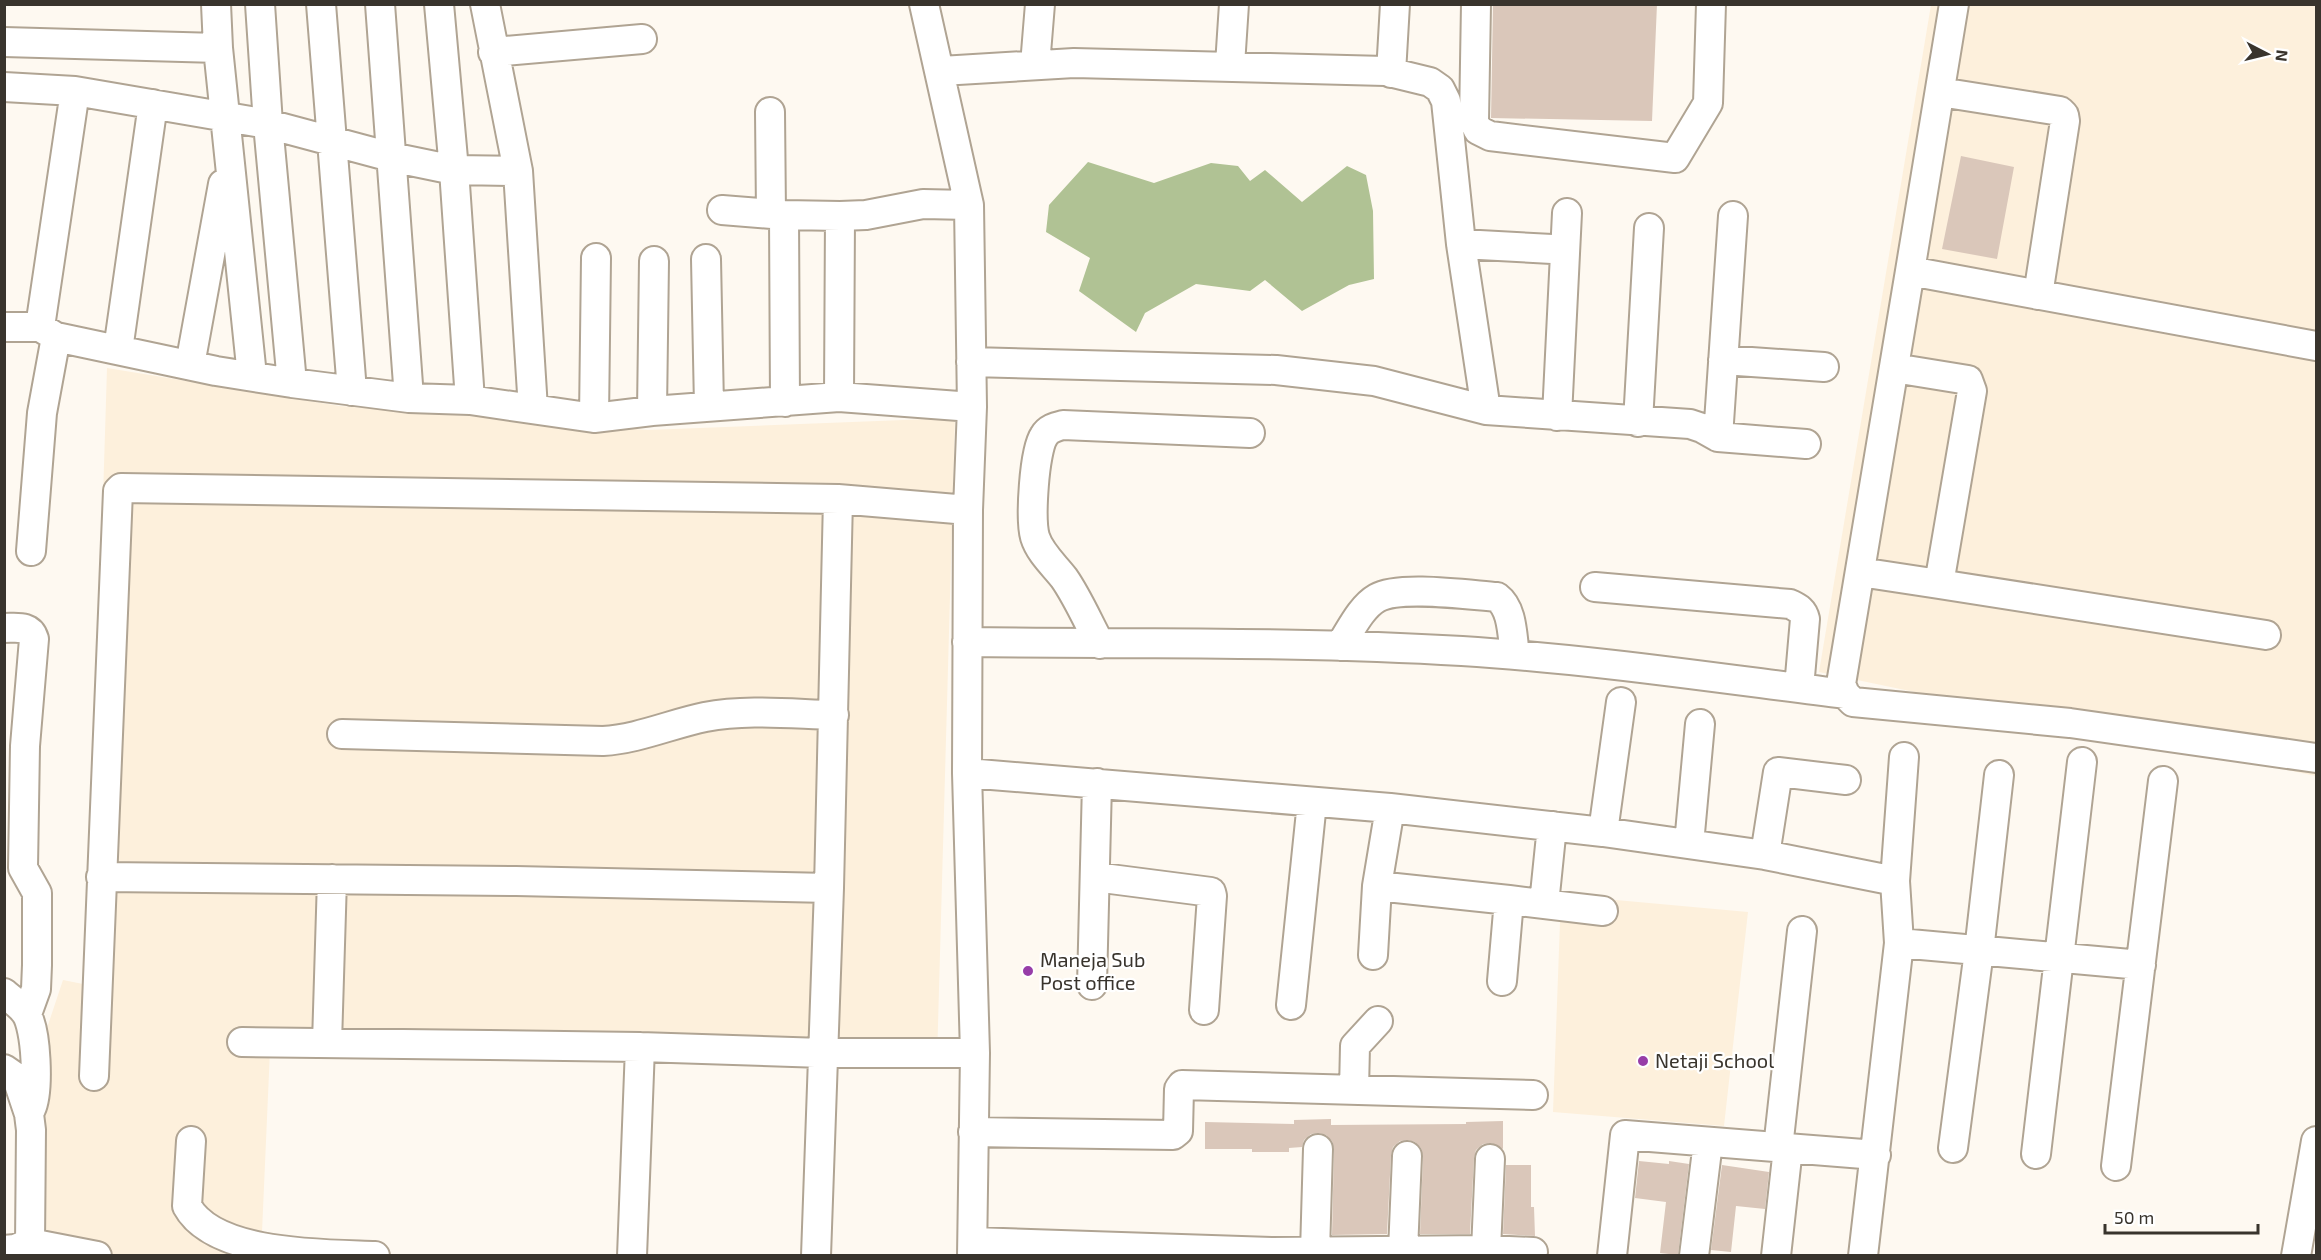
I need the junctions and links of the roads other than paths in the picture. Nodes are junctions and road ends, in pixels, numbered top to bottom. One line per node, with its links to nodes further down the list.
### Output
1 (216, 4): 16 (street)
2 (260, 4): 28 (street)
3 (321, 4): 29 (street)
4 (380, 4): 31 (street)
5 (439, 4): 32 (street)
6 (485, 4): 17 (street)
7 (924, 4): 20 (street)
8 (1040, 4): 18 (street)
9 (1234, 4): 19 (street)
10 (1395, 4): 21 (street)
11 (1476, 4): 12 (street)
12 (1711, 4)
13 (1954, 4): 24 (street)
14 (642, 39): 17 (street)
15 (4, 42): 16 (street)
16 (218, 48): 27 (street)
17 (493, 52): 33 (street)
18 (1035, 65): 19 (street); 20 (street)
19 (1230, 65): 21 (street)
20 (941, 71): 34 (street)
21 (1391, 73): 41 (street)
22 (4, 87): 23 (street)
23 (75, 91): 25 (street); 49 (street)
24 (1940, 92): 46 (street); 47 (street)
25 (153, 104): 27 (street); 51 (street)
26 (770, 112): 37 (street)
27 (226, 118): 28 (street); 30 (street)
28 (268, 124): 29 (street); 58 (street)
29 (333, 141): 31 (street); 59 (street)
30 (229, 150): 54 (street); 57 (street)
31 (391, 157): 32 (street); 61 (street)
32 (454, 170): 33 (street); 62 (street)
33 (518, 171): 66 (street)
34 (969, 205): 38 (street); 53 (street)
35 (722, 210): 37 (street)
36 (1567, 213): 69 (street)
37 (778, 215): 38 (street); 63 (street)
38 (840, 216): 60 (street)
39 (1733, 216): 52 (street)
40 (1649, 228): 71 (street)
41 (1461, 244): 42 (street); 67 (street)
42 (1552, 249)
43 (596, 258): 70 (street)
44 (705, 259): 64 (street)
45 (654, 261): 68 (street)
46 (1910, 271): 47 (street); 56 (street)
47 (2038, 295): 50 (street)
48 (4, 327): 49 (street)
49 (48, 332): 51 (street); 77 (street)
50 (2316, 346)
51 (118, 350): 54 (street)
52 (1723, 360): 55 (street); 73 (street)
53 (970, 362): 65 (street); 67 (street)
54 (190, 365): 57 (street)
55 (1824, 367)
56 (1894, 368): 78 (street); 79 (street)
57 (252, 376): 58 (street)
58 (292, 383): 59 (street)
59 (352, 391): 61 (street)
60 (839, 397): 63 (street); 65 (street)
61 (409, 398): 62 (street)
62 (470, 400): 66 (street)
63 (785, 402): 64 (street)
64 (709, 406): 68 (street)
65 (972, 407): 76 (street)
66 (533, 409): 70 (street)
67 (1486, 410): 69 (street)
68 (652, 411): 70 (street)
69 (1557, 416): 71 (street)
70 (594, 418)
71 (1638, 422): 73 (street)
72 (1250, 433): 84 (street)
73 (1718, 437): 74 (street)
74 (1806, 444)
75 (838, 499): 76 (street); 90 (street); 108 (street)
76 (968, 510): 83 (street)
77 (32, 551)
78 (1860, 572): 79 (street); 88 (street)
79 (1939, 584): 82 (street)
80 (1595, 587): 87 (street)
81 (4, 628): 93 (street)
82 (2266, 635)
83 (967, 642): 84 (street); 97 (street)
84 (1100, 644): 85 (street)
85 (1340, 646): 86 (street); 86 (street)
86 (1515, 655): 87 (street)
87 (1799, 688): 88 (street)
88 (1845, 694): 95 (street)
89 (1621, 702): 105 (street)
90 (834, 715): 92 (street); 113 (street)
91 (1700, 724): 106 (street)
92 (342, 734)
93 (15, 746): 128 (street)
94 (1904, 757): 111 (street)
95 (2316, 758)
96 (2082, 762): 121 (street)
97 (967, 773): 101 (street); 134 (street)
98 (1999, 775): 119 (street)
99 (1846, 780): 107 (street)
100 (2163, 781): 122 (street)
101 (1097, 783): 102 (street); 109 (street)
102 (1312, 802): 103 (street); 126 (street)
103 (1390, 808): 104 (street); 112 (street)
104 (1552, 826): 105 (street); 115 (street)
105 (1603, 832): 106 (street)
106 (1689, 844): 107 (street)
107 (1765, 855): 111 (street)
108 (101, 877): 110 (street); 136 (street)
109 (1095, 877): 124 (street); 127 (street)
110 (332, 879): 113 (street); 131 (street)
111 (1895, 881): 118 (street)
112 (1377, 886): 114 (street); 120 (street)
113 (829, 888): 133 (street)
114 (1509, 900): 115 (street); 123 (street)
115 (1544, 904): 116 (street)
116 (1603, 911)
117 (1802, 931): 144 (street)
118 (1899, 943): 119 (street); 148 (street)
119 (1979, 951): 121 (street); 145 (street)
120 (1373, 956)
121 (2060, 958): 122 (street); 147 (street)
122 (2140, 965): 151 (street)
123 (1502, 981)
124 (1092, 985)
125 (4, 993): 128 (street)
126 (1291, 1005)
127 (1204, 1010)
128 (27, 1014): 139 (street)
129 (1378, 1021): 137 (street)
130 (242, 1042): 131 (street)
131 (327, 1043): 132 (street)
132 (640, 1047): 133 (street); 161 (street)
133 (823, 1053): 134 (street); 162 (street)
134 (975, 1053): 140 (street)
135 (4, 1069): 139 (street)
136 (94, 1076)
137 (1354, 1090): 138 (street); 140 (street)
138 (1533, 1095)
139 (18, 1098): 152 (street)
140 (974, 1132): 153 (street)
141 (190, 1141): 160 (street)
142 (2316, 1141): 167 (street)
143 (1708, 1142): 144 (street); 163 (street); 164 (street)
144 (1783, 1148): 148 (street); 165 (street)
145 (1953, 1148)
146 (1318, 1149): 157 (street)
147 (2036, 1154)
148 (1876, 1155): 166 (street)
149 (1407, 1156): 155 (street)
150 (1490, 1158): 154 (street)
151 (2116, 1166)
152 (17, 1246): 159 (street)
153 (972, 1249): 156 (street)
154 (1486, 1250): 155 (street); 158 (street)
155 (1403, 1251): 157 (street)
156 (1183, 1252): 157 (street)
157 (1315, 1252)
158 (1533, 1252)
159 (97, 1256)
160 (375, 1256)
161 (632, 1256)
162 (816, 1256)
163 (1612, 1256)
164 (1694, 1256)
165 (1776, 1256)
166 (1863, 1256)
167 (2296, 1256)

